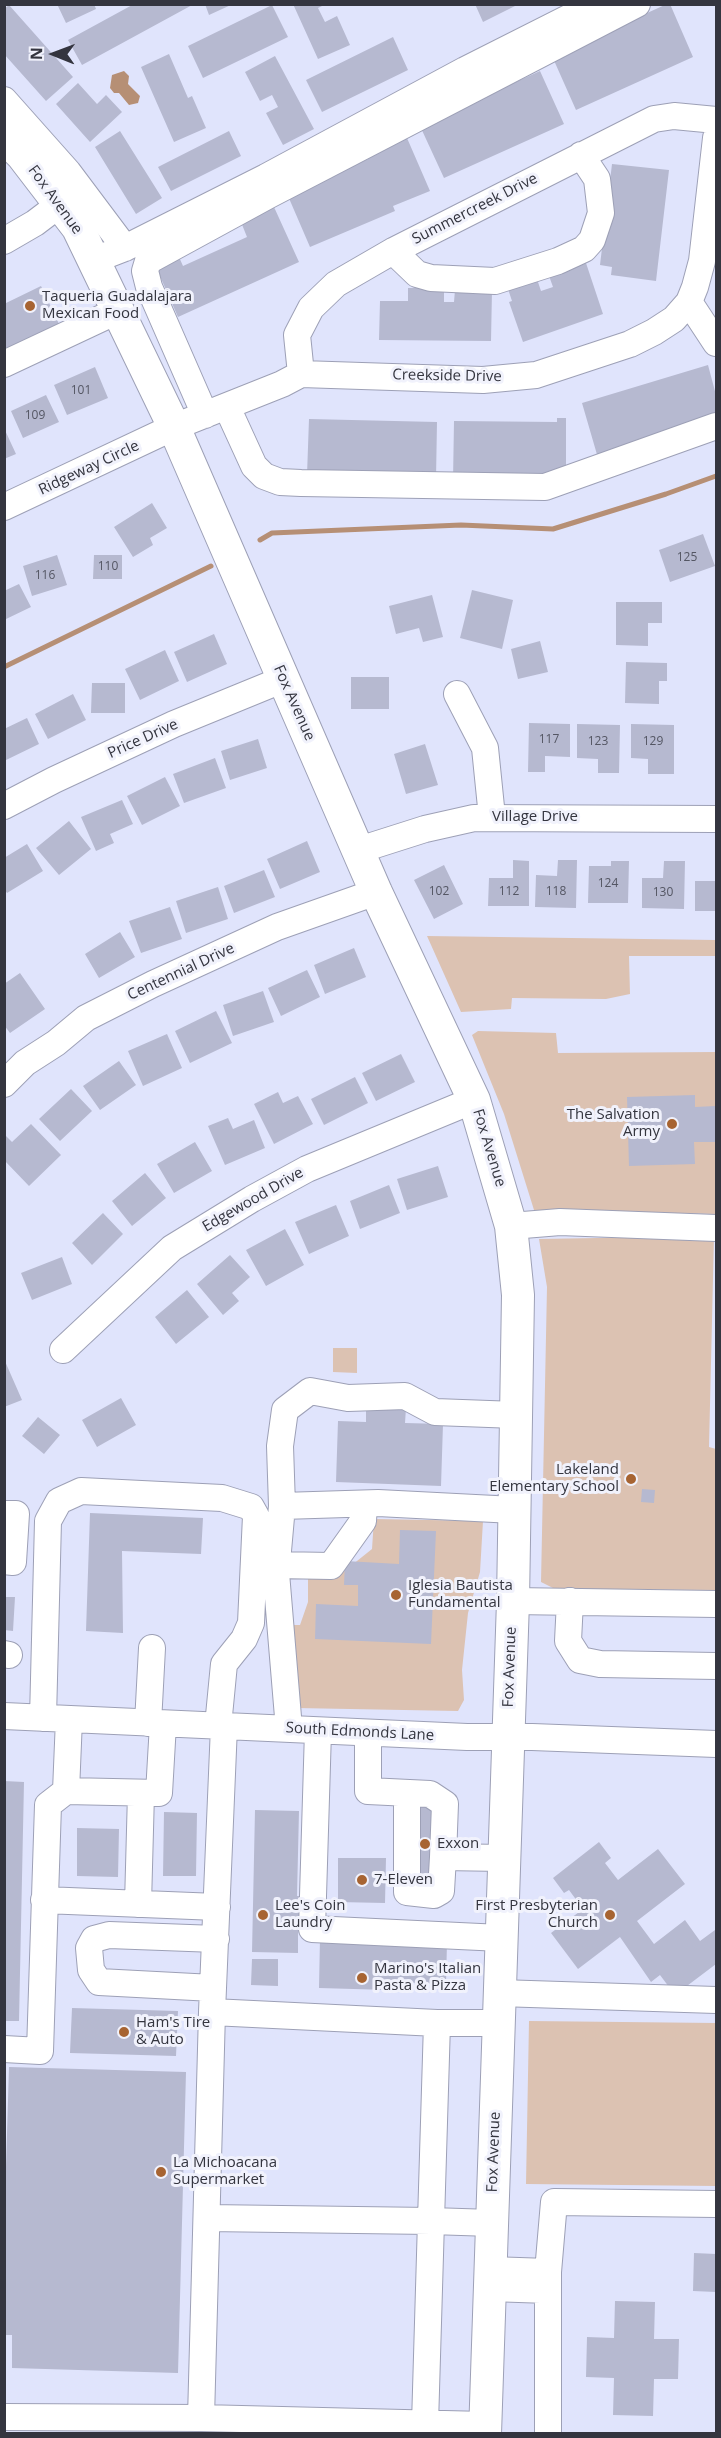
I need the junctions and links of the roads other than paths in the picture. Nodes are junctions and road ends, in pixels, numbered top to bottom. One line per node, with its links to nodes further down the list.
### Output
1 (596, 4): 10 (street)
2 (637, 4): 18 (street)
3 (4, 100): 10 (street)
4 (717, 120): 7 (street, Summercreek Drive)
5 (4, 137): 8 (main road, Fox Avenue)
6 (717, 138): 13 (street, Creekside Drive)
7 (581, 155): 11 (street, Summercreek Drive); 11 (street)
8 (60, 204): 9 (street); 12 (main road, Fox Avenue)
9 (6, 238)
10 (125, 248): 12 (street)
11 (393, 251): 17 (street, Summercreek Drive)
12 (94, 260): 14 (main road, Fox Avenue)
13 (688, 302): 15 (street); 17 (street, Creekside Drive)
14 (119, 310): 16 (street); 20 (main road, Fox Avenue)
15 (717, 343)
16 (4, 364)
17 (301, 374): 18 (street, Creekside Drive)
18 (216, 411): 19 (street); 20 (street, Creekside Drive)
19 (717, 426)
20 (174, 428): 21 (street, Ridgeway Circle); 22 (main road, Fox Avenue)
21 (4, 507)
22 (284, 679): 24 (street, Price Drive); 27 (main road, Fox Avenue)
23 (457, 694): 25 (street)
24 (4, 806)
25 (492, 817): 26 (street, Village Drive); 27 (street, Village Drive)
26 (717, 819)
27 (359, 850): 28 (main road, Fox Avenue)
28 (376, 892): 29 (street, Centennial Drive); 30 (main road, Fox Avenue)
29 (4, 1084)
30 (474, 1100): 31 (main road, Fox Avenue); 33 (street, Edgewood Drive)
31 (511, 1226): 32 (street); 34 (main road, Fox Avenue)
32 (717, 1228)
33 (63, 1350)
34 (516, 1415): 36 (street); 37 (main road, Fox Avenue)
35 (364, 1503): 36 (street); 37 (street); 40 (street)
36 (282, 1506): 40 (street)
37 (514, 1510): 41 (main road, Fox Avenue)
38 (4, 1514): 39 (street)
39 (4, 1561)
40 (276, 1565): 51 (street)
41 (513, 1600): 42 (street); 54 (main road, Fox Avenue)
42 (570, 1601): 43 (street); 45 (street)
43 (717, 1604)
44 (152, 1647): 49 (street)
45 (717, 1666)
46 (4, 1716): 47 (street, South Edmonds Lane)
47 (44, 1718): 48 (street, South Edmonds Lane); 50 (street)
48 (69, 1719): 49 (street, South Edmonds Lane); 56 (street)
49 (155, 1723): 50 (street, South Edmonds Lane); 58 (street)
50 (221, 1726): 51 (street, South Edmonds Lane); 63 (street)
51 (289, 1729): 52 (street, South Edmonds Lane)
52 (318, 1731): 53 (street, South Edmonds Lane); 64 (street)
53 (368, 1733): 54 (street, South Edmonds Lane); 57 (street)
54 (507, 1737): 55 (street, South Edmonds Lane); 60 (main road, Fox Avenue)
55 (717, 1744)
56 (66, 1791): 58 (street); 61 (street)
57 (407, 1792): 59 (street); 59 (street)
58 (141, 1793): 62 (street)
59 (443, 1857): 60 (street)
60 (503, 1858): 64 (main road, Fox Avenue)
61 (45, 1900): 62 (street); 70 (street)
62 (138, 1904): 63 (street)
63 (217, 1907): 65 (street)
64 (501, 1938): 68 (main road, Fox Avenue)
65 (216, 1939): 66 (street); 66 (street)
66 (213, 2000): 69 (street); 72 (street)
67 (717, 2000): 68 (street)
68 (498, 2008): 69 (street); 74 (main road, Fox Avenue)
69 (437, 2023): 73 (street)
70 (4, 2049)
71 (717, 2204): 76 (street)
72 (207, 2218): 73 (street); 78 (street)
73 (431, 2221): 74 (street); 79 (street)
74 (492, 2223): 75 (main road, Fox Avenue)
75 (490, 2279): 76 (street); 80 (main road, Fox Avenue)
76 (548, 2281): 81 (street)
77 (4, 2417): 78 (street)
78 (201, 2418): 79 (street)
79 (425, 2424): 80 (street)
80 (485, 2429)
81 (548, 2433)

